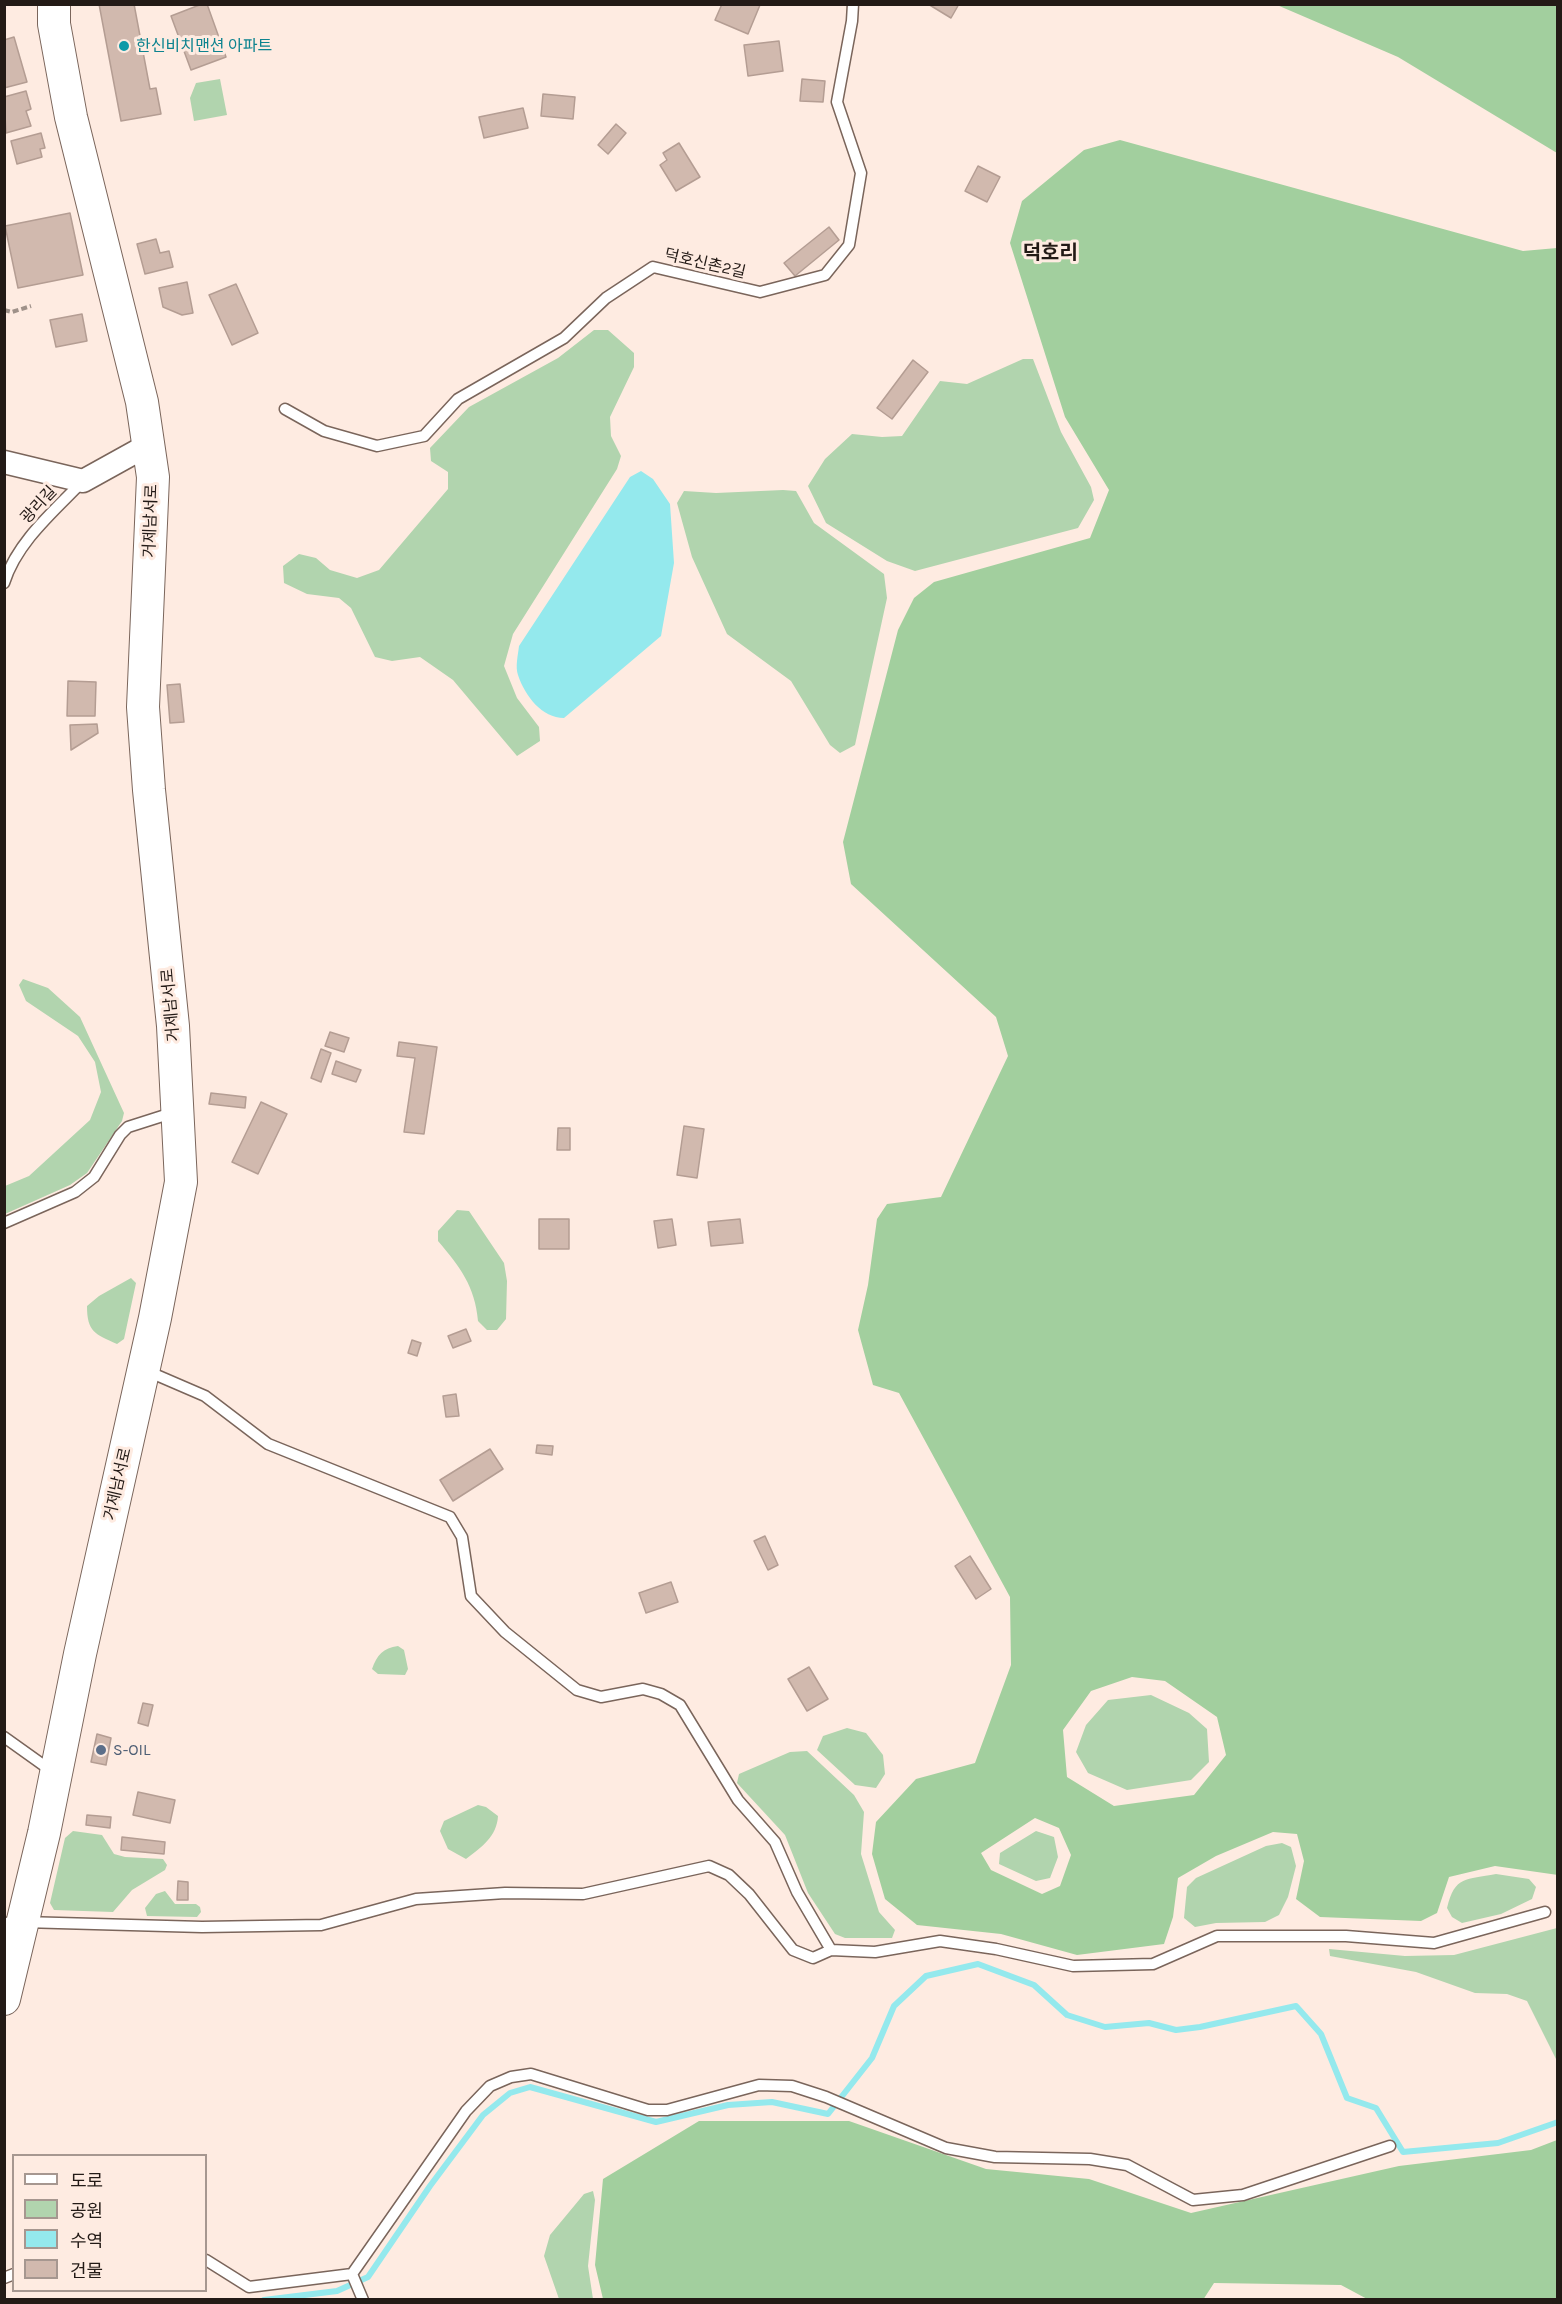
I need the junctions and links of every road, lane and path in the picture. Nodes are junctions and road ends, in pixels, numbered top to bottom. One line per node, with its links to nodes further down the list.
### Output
1 (54, 4): 6 (main road, 거제남서로)
2 (853, 4): 5 (lane, 덕호신촌2길)
3 (31, 306): 4 (path)
4 (4, 310)
5 (285, 409)
6 (148, 445): 8 (street); 10 (main road, 거제남서로)
7 (4, 462): 8 (street)
8 (83, 481): 9 (lane, 광리길)
9 (4, 583)
10 (178, 1111): 11 (lane); 12 (main road, 거제남서로)
11 (4, 1223)
12 (144, 1370): 14 (main road, 거제남서로); 17 (lane)
13 (4, 1737): 14 (lane)
14 (56, 1774): 16 (main road, 거제남서로)
15 (1545, 1912): 17 (lane)
16 (14, 1923): 17 (lane); 18 (main road, 거제남서로)
17 (831, 1950)
18 (4, 1999)
19 (1390, 2146): 21 (lane)
20 (207, 2261): 21 (lane)
21 (352, 2274): 22 (lane)
22 (363, 2300)

